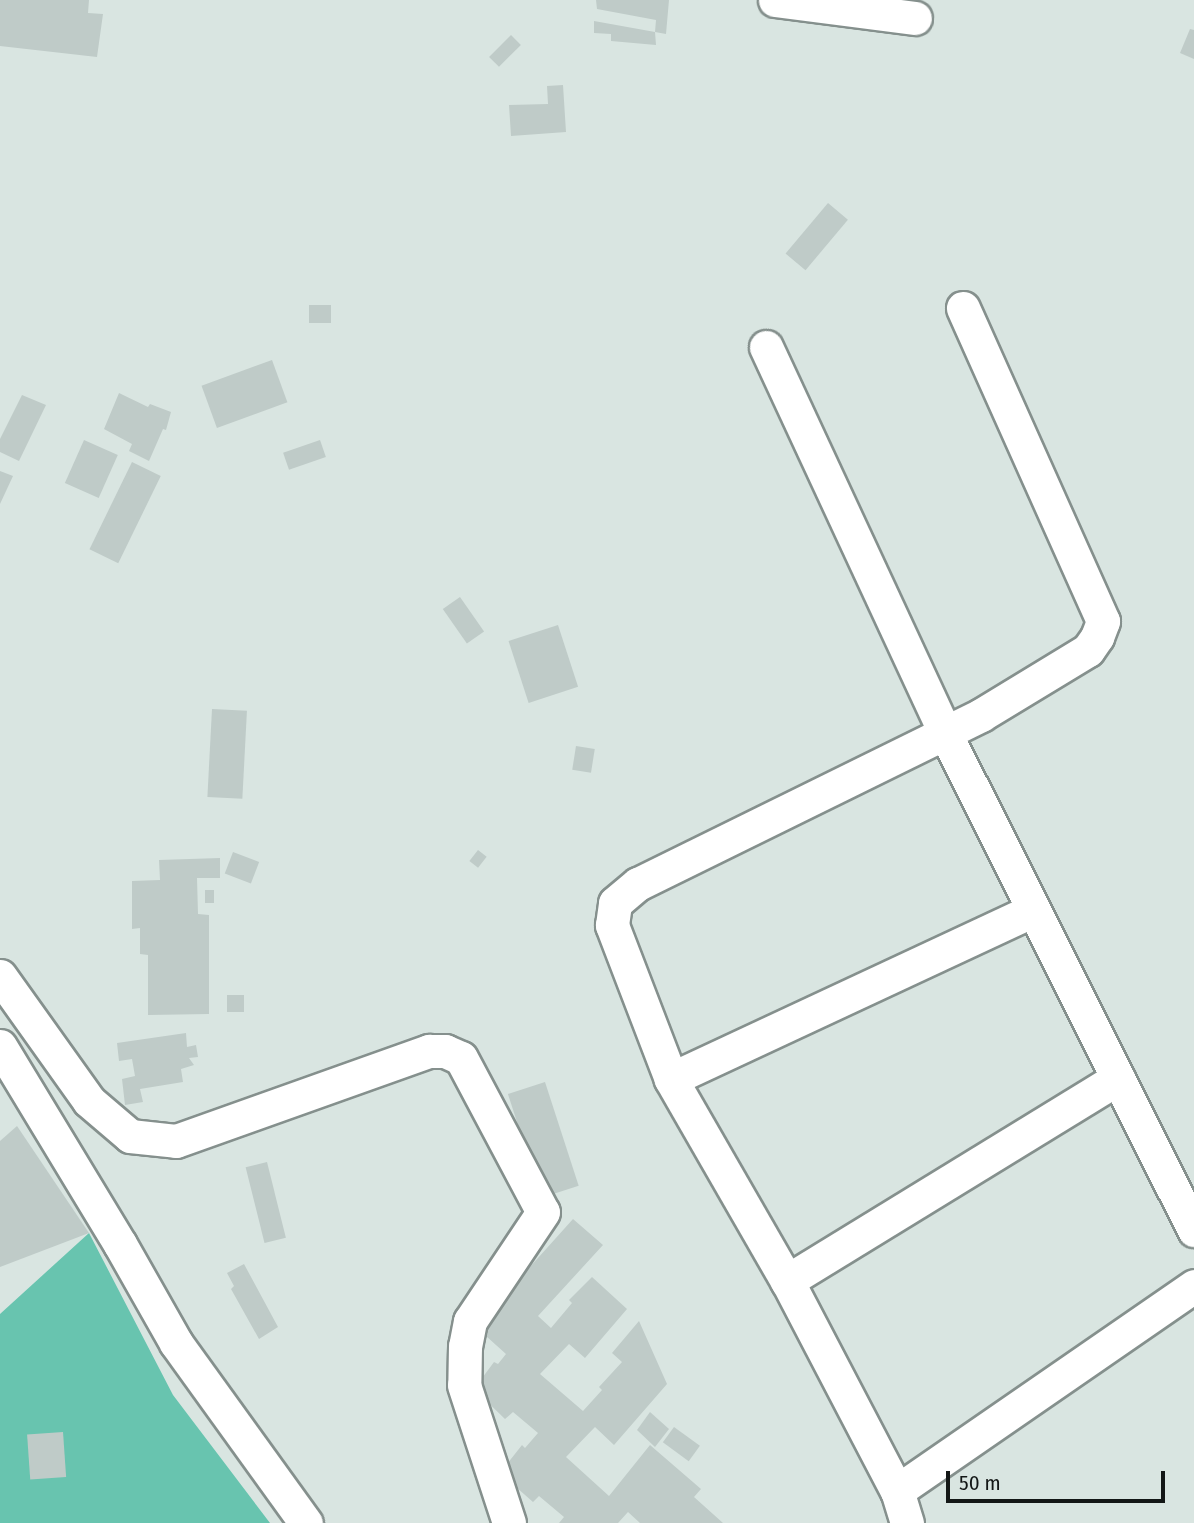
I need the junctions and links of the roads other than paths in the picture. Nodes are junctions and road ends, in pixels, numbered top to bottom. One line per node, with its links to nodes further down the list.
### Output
1 (775, 0): 2 (street)
2 (915, 18)
3 (963, 308): 5 (street)
4 (766, 347): 5 (street)
5 (945, 733): 6 (street); 10 (street)
6 (1033, 909): 9 (street); 10 (street)
7 (0, 976): 16 (street)
8 (0, 1046): 15 (street)
9 (1118, 1078): 11 (street); 12 (street)
10 (671, 1079): 12 (street)
11 (1194, 1230)
12 (787, 1281): 14 (street)
13 (1194, 1286): 14 (street)
14 (897, 1491): 17 (street)
15 (306, 1523)
16 (509, 1523)
17 (907, 1523)

